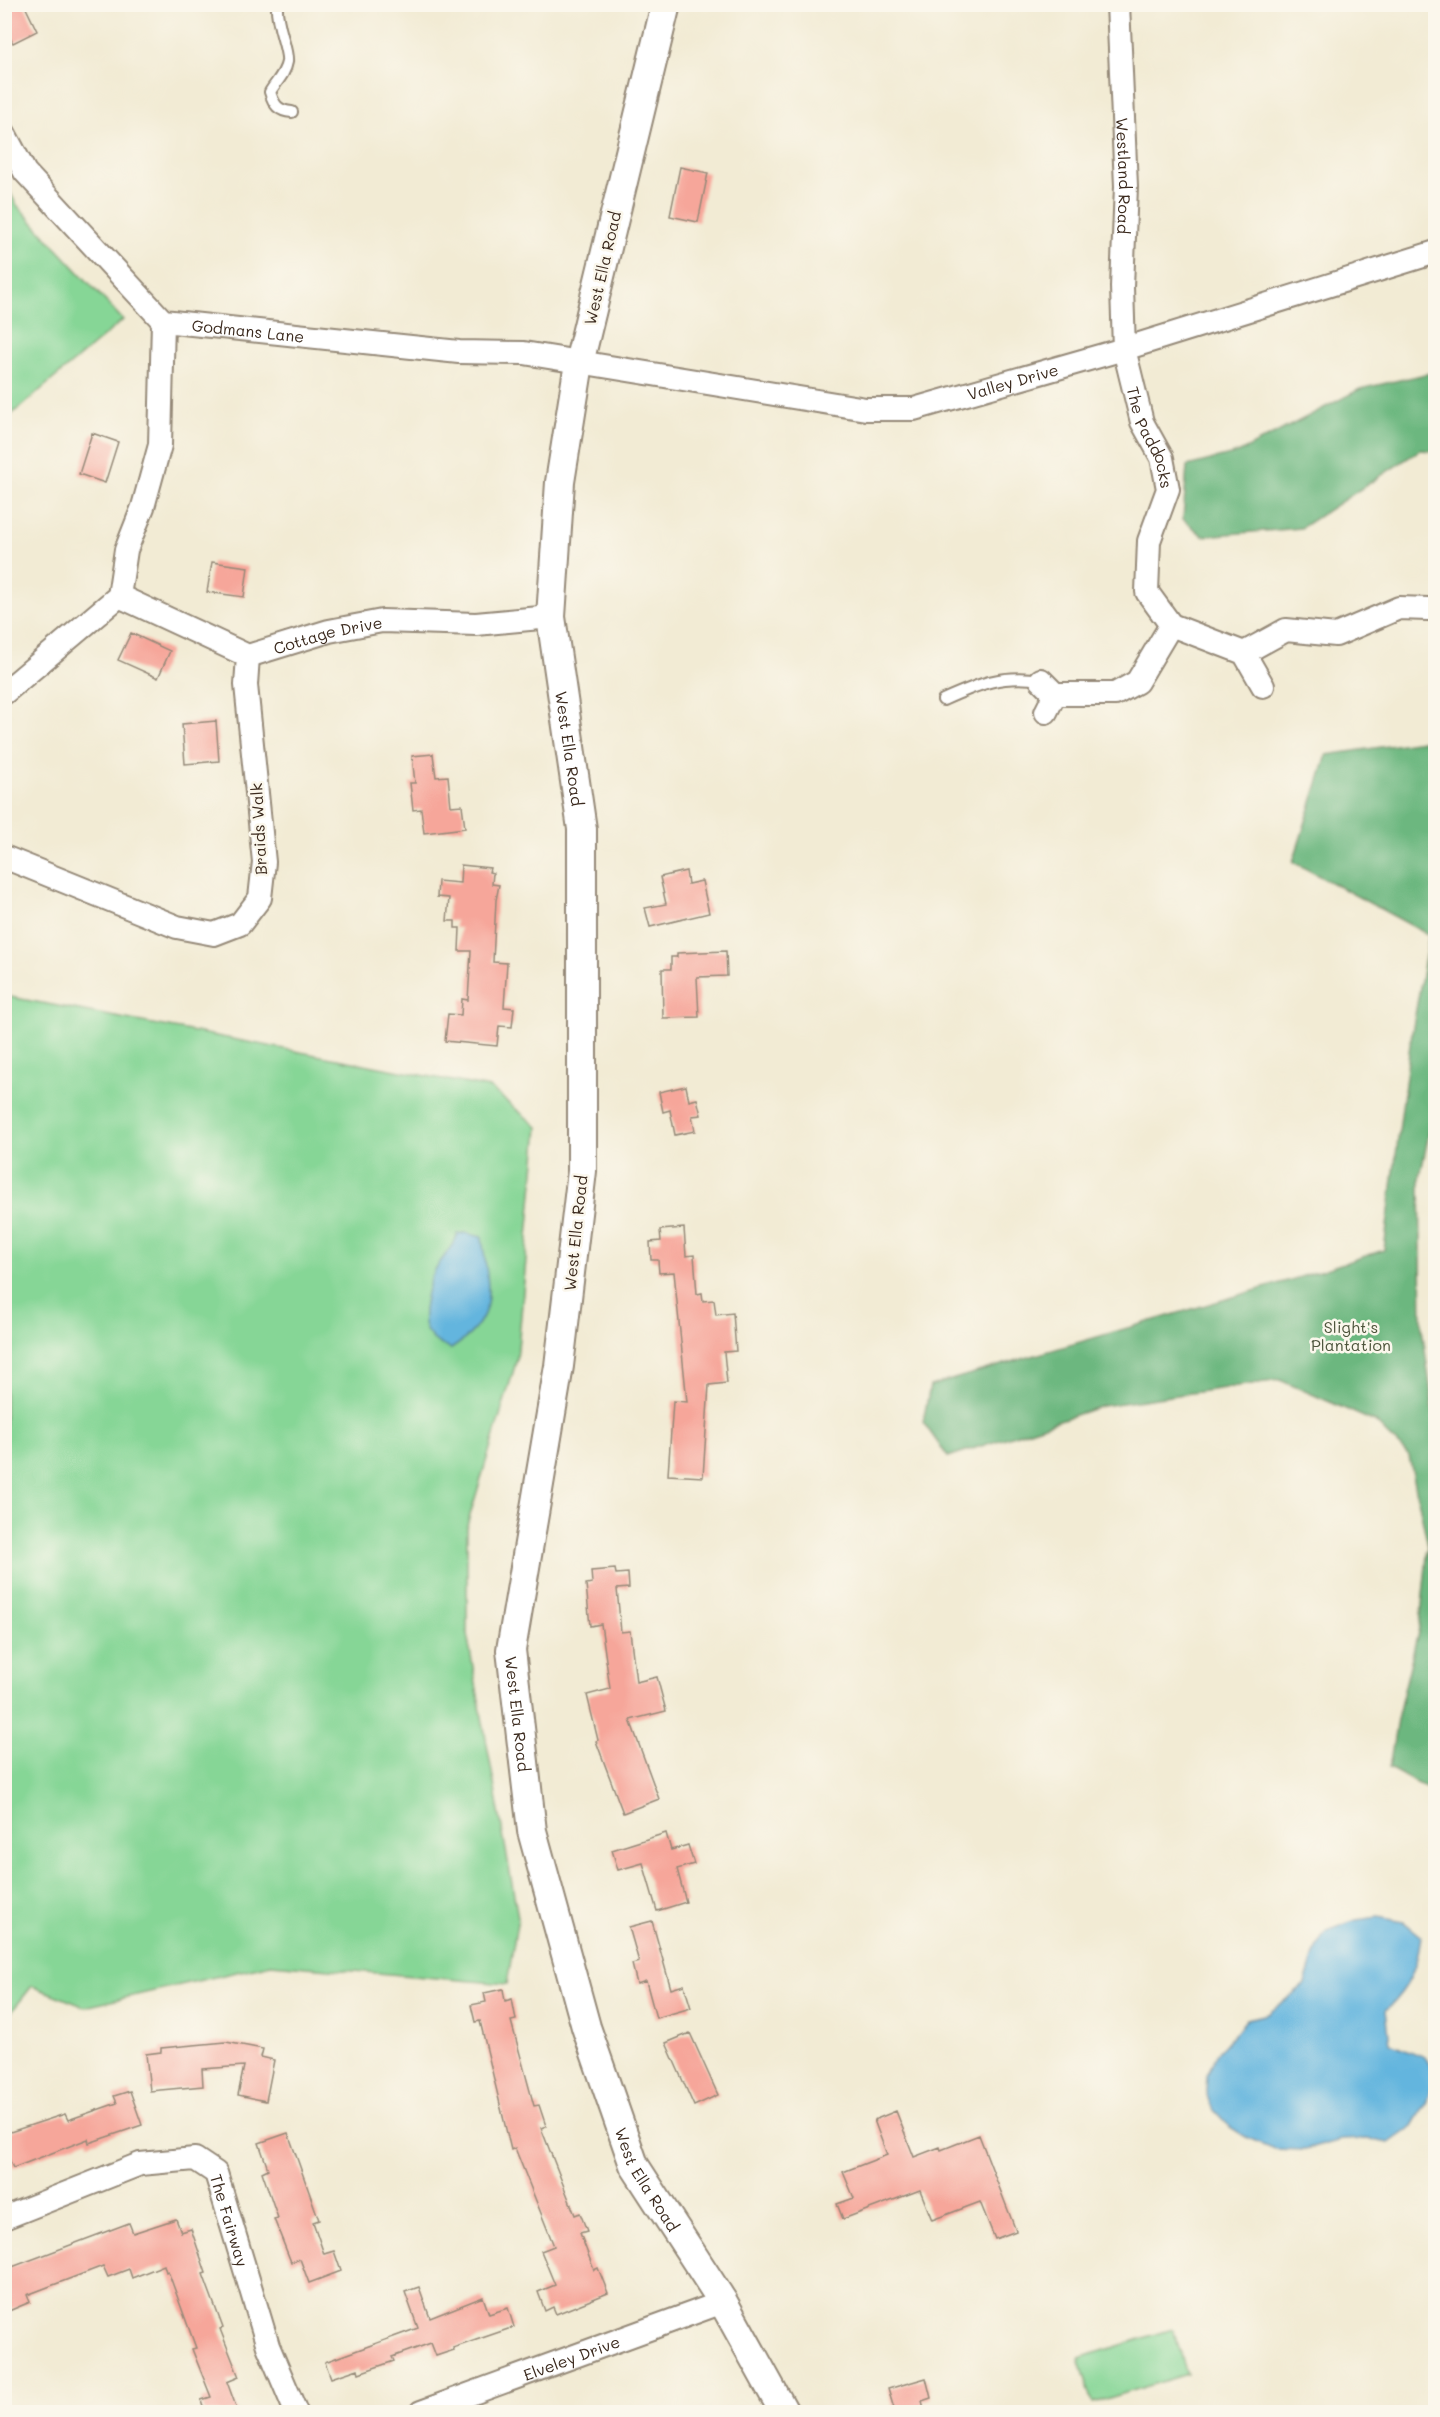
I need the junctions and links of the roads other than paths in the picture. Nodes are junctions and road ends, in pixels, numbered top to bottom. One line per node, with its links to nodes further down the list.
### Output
1 (277, 4): 4 (lane)
2 (666, 4): 9 (street, West Ella Road)
3 (1118, 4): 8 (street, Westland Road)
4 (292, 112)
5 (4, 133): 7 (street)
6 (1436, 252): 8 (street, Valley Drive)
7 (163, 321): 9 (street, Godmans Lane); 10 (street)
8 (1124, 349): 9 (street, Valley Drive); 13 (street, The Paddocks)
9 (579, 363): 12 (street, West Ella Road)
10 (119, 596): 15 (street); 17 (street)
11 (1433, 608): 14 (street)
12 (551, 617): 15 (street, Cottage Drive); 22 (street, West Ella Road)
13 (1171, 625): 14 (street); 18 (street)
14 (1244, 653): 16 (street)
15 (248, 656): 20 (street, Braids Walk)
16 (1263, 686)
17 (4, 693)
18 (1047, 695): 19 (lane)
19 (943, 700)
20 (4, 856)
21 (4, 2218): 23 (street, The Fairway)
22 (723, 2302): 24 (street, Elveley Drive); 25 (street, West Ella Road)
23 (296, 2412)
24 (421, 2412)
25 (784, 2412)

